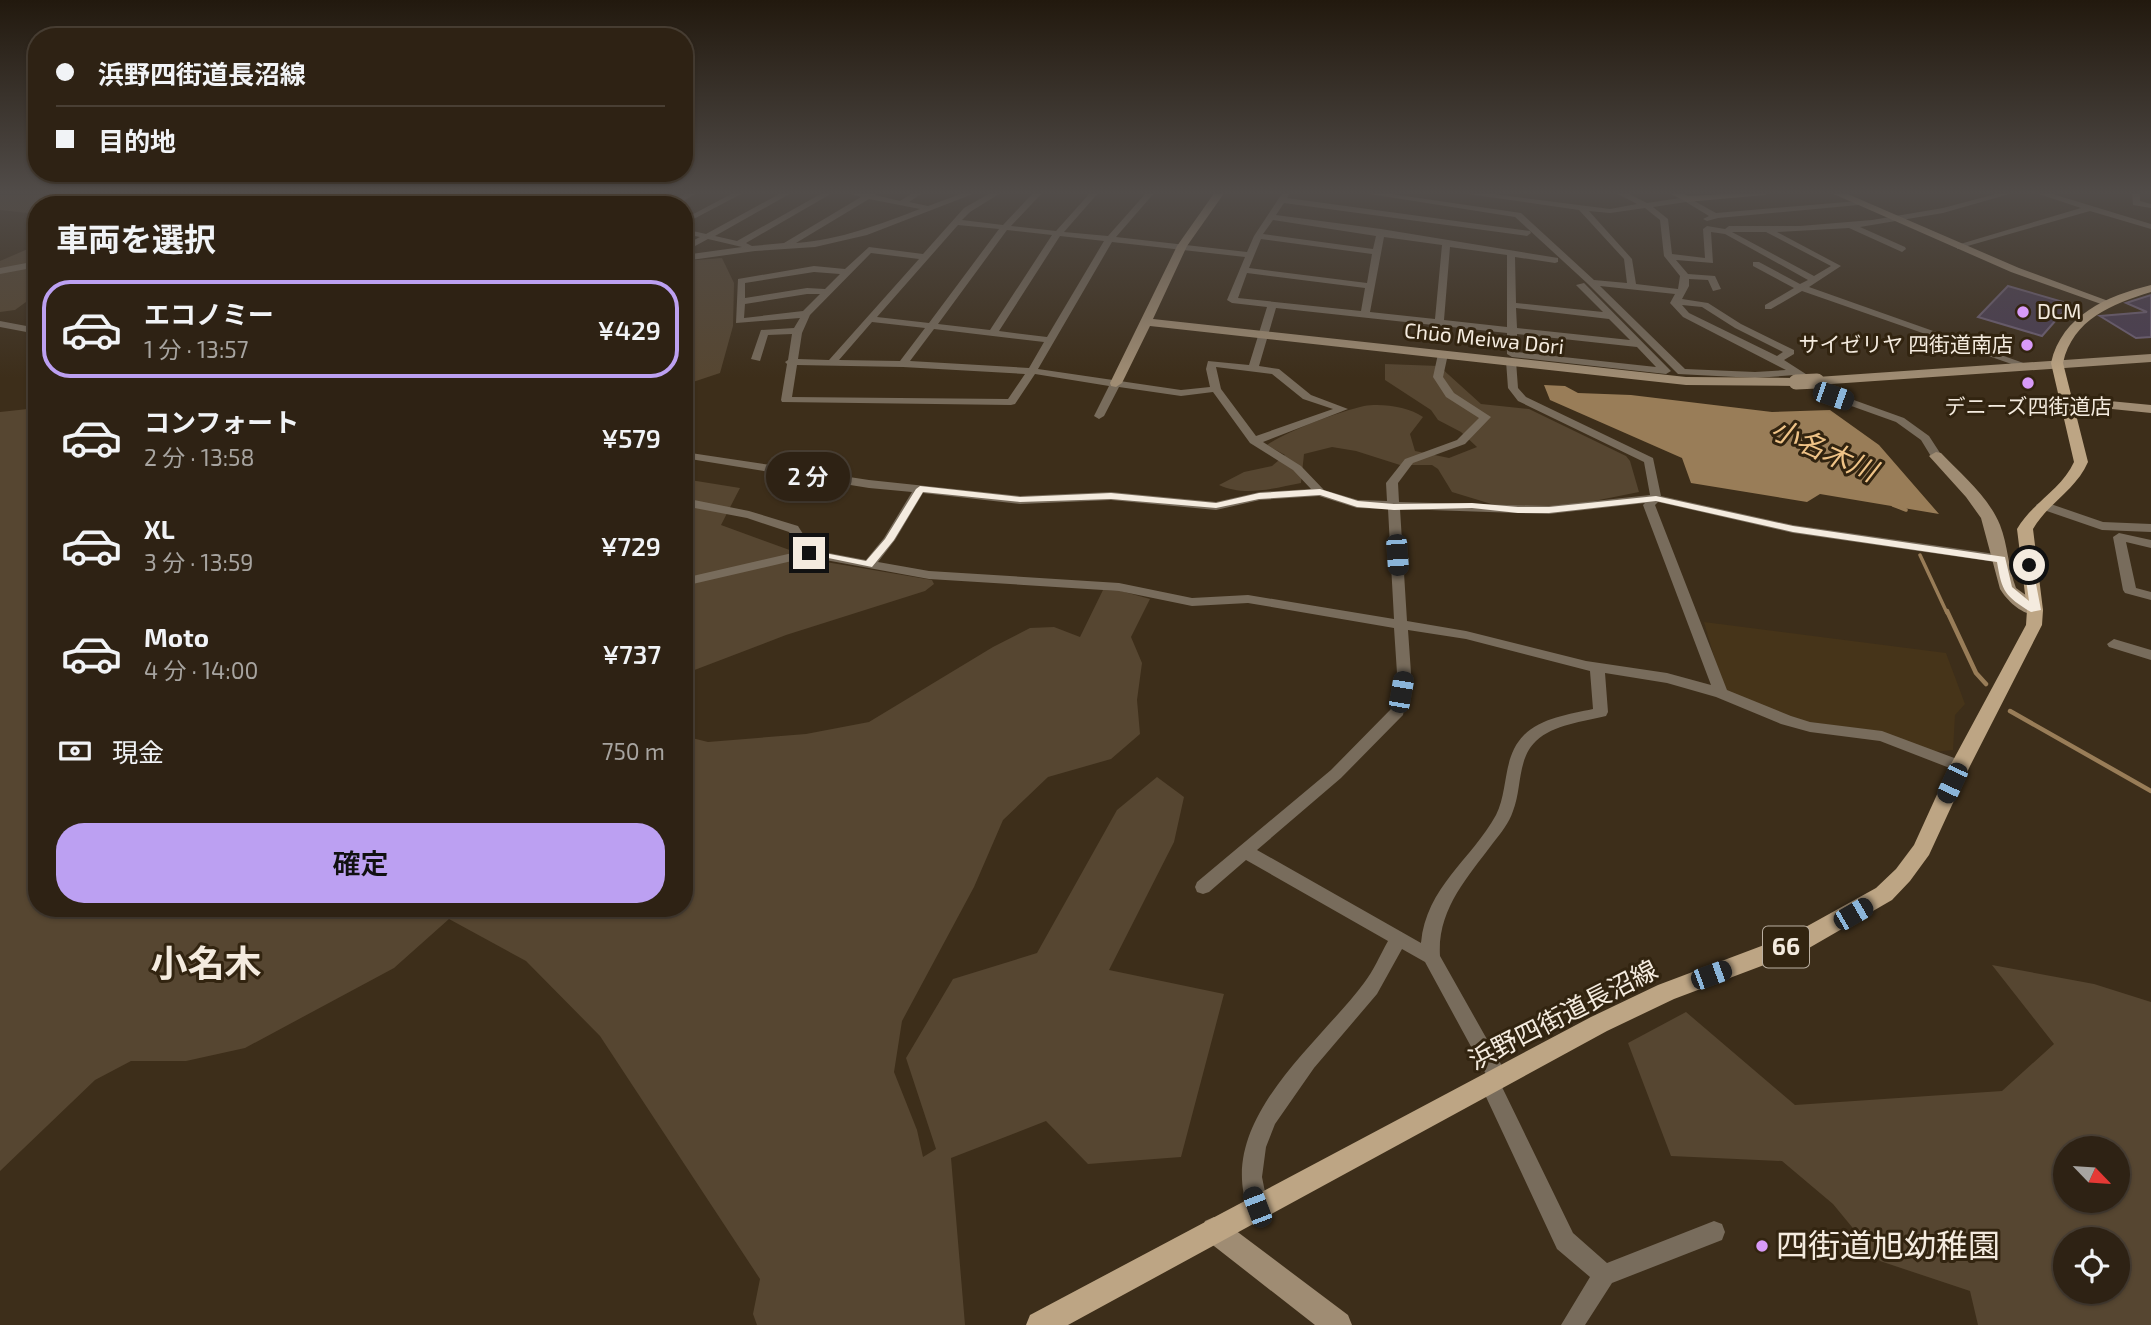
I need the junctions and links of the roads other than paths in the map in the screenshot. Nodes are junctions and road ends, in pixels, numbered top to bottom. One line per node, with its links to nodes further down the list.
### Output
1 (1377, 253): 34 (street)
2 (1511, 253): 44 (street)
3 (714, 254): 23 (street)
4 (865, 254): 30 (street)
5 (900, 254): 24 (street)
6 (928, 254): 24 (street)
7 (985, 254): 53 (street)
8 (1044, 254): 57 (street)
9 (1101, 254): 59 (street)
10 (1178, 254): 50 (street)
11 (1242, 254): 21 (street)
12 (1445, 254): 51 (street)
13 (1516, 254): 25 (street)
14 (1549, 254): 25 (street)
15 (1560, 254): 33 (street)
16 (1623, 254): 35 (street)
17 (1709, 254): 22 (street)
18 (1767, 254): 32 (street)
19 (1814, 254): 32 (street)
20 (1978, 254): 42 (street)
21 (1251, 255): 28 (street)
22 (1668, 256): 31 (street)
23 (693, 257)
24 (925, 257): 49 (street)
25 (1555, 260): 48 (street)
26 (1756, 264): 36 (street)
27 (28, 266): 29 (street)
28 (1245, 270): 34 (street); 43 (street)
29 (0, 271)
30 (848, 272): 39 (street); 41 (street)
31 (1685, 276): 38 (street); 40 (street)
32 (1813, 279): 36 (street)
33 (1591, 282): 35 (street); 73 (street)
34 (1369, 286): 47 (street)
35 (1632, 286): 40 (street)
36 (1800, 287): 45 (street); 70 (street)
37 (2151, 288): 42 (main road)
38 (1716, 289)
39 (828, 292): 41 (street); 46 (street)
40 (1678, 296): 64 (street); 64 (street)
41 (740, 302): 46 (street)
42 (2105, 302): 69 (main road)
43 (1272, 304): 47 (street); 58 (street)
44 (1511, 305): 48 (street); 55 (street)
45 (1768, 307)
46 (806, 314): 56 (street)
47 (1365, 314): 51 (street)
48 (1611, 316): 60 (street)
49 (870, 319): 53 (street); 67 (street)
50 (1147, 322): 58 (street, Chūō Meiwa Dōri); 74 (street)
51 (1439, 322): 55 (street)
52 (0, 324): 54 (street)
53 (932, 326): 57 (street); 68 (street)
54 (28, 329)
55 (1510, 330): 60 (street); 60 (street)
56 (797, 331): 63 (street); 66 (street)
57 (993, 333): 59 (street)
58 (1264, 334): 61 (street, Chūō Meiwa Dōri); 71 (street)
59 (1050, 340): 72 (street)
60 (1639, 344)
61 (1443, 354): 65 (street, Chūō Meiwa Dōri); 87 (street)
62 (2151, 358): 69 (street, Chūō Meiwa Dōri)
63 (756, 359)
64 (1777, 359): 73 (street)
65 (1511, 361): 73 (street, Chūō Meiwa Dōri); 84 (street)
66 (790, 362): 67 (street); 72 (street)
67 (831, 363): 68 (street)
68 (903, 363): 72 (street)
69 (2057, 363): 70 (street, Chūō Meiwa Dōri); 76 (main road, 浜野四街道長沼線 / 66)
70 (2027, 366): 73 (street, Chūō Meiwa Dōri, bridge)
71 (1253, 368): 75 (street); 79 (street)
72 (1032, 371): 74 (street)
73 (1797, 377): 81 (street)
74 (1116, 383): 75 (street); 78 (street)
75 (1216, 388): 79 (street)
76 (2068, 401): 77 (street); 86 (main road, 浜野四街道長沼線 / 66)
77 (2151, 409)
78 (1098, 416)
79 (1254, 441): 83 (street)
80 (693, 456): 82 (street)
81 (1936, 456): 91 (street)
82 (920, 489): 83 (street); 92 (street)
83 (1320, 492): 87 (street)
84 (1656, 498): 87 (street); 91 (street); 100 (street)
85 (693, 504): 90 (street)
86 (2042, 505): 88 (street); 95 (main road, 浜野四街道長沼線 / 66)
87 (1394, 507): 96 (street)
88 (2151, 528)
89 (2151, 544): 94 (street)
90 (809, 553): 92 (street); 93 (street)
91 (2002, 559): 95 (street)
92 (868, 565): 96 (street)
93 (693, 580)
94 (2151, 596)
95 (2035, 610): 101 (main road, 浜野四街道長沼線 / 66)
96 (1403, 627): 99 (street); 102 (street)
97 (2114, 645): 98 (street)
98 (2151, 655)
99 (1597, 668): 100 (street); 105 (street)
100 (1721, 694): 101 (street)
101 (1960, 765): 106 (main road, 浜野四街道長沼線 / 66)
102 (1246, 852): 103 (street); 104 (street)
103 (1203, 887)
104 (1397, 941): 105 (street); 107 (street)
105 (1430, 957): 106 (street)
106 (1494, 1082): 107 (main road, 浜野四街道長沼線 / 66); 110 (street)
107 (1257, 1207): 108 (main road, 浜野四街道長沼線 / 66)
108 (1214, 1230): 111 (main road, 浜野四街道長沼線 / 66); 112 (street)
109 (1714, 1232): 110 (street)
110 (1604, 1275): 113 (street)
111 (1041, 1325)
112 (1338, 1325)
113 (1572, 1325)

